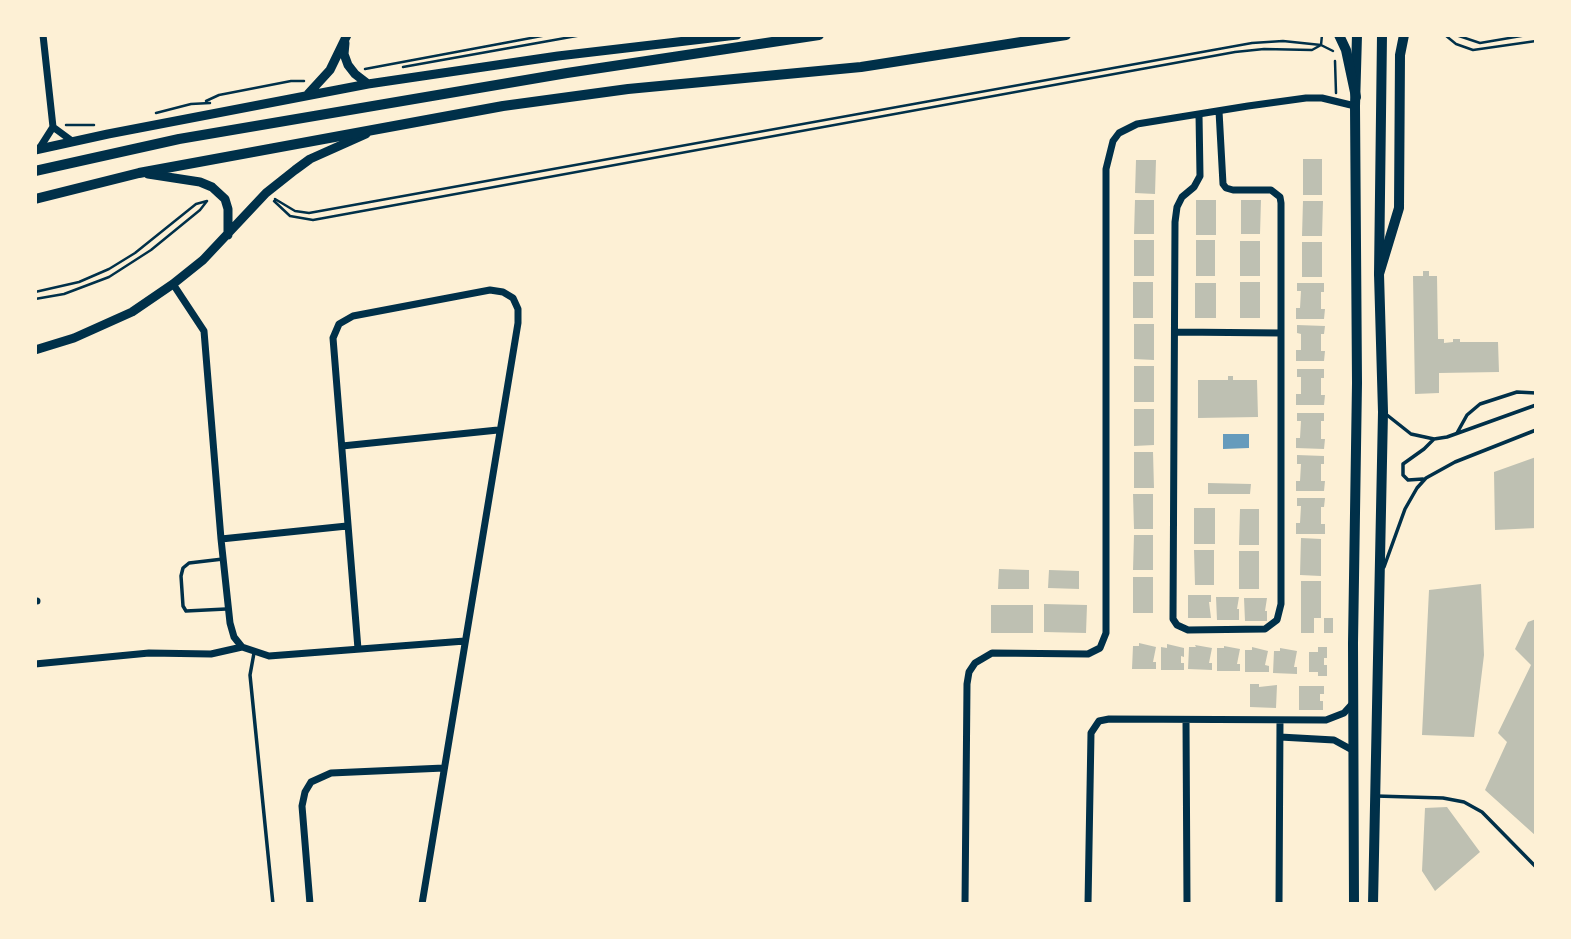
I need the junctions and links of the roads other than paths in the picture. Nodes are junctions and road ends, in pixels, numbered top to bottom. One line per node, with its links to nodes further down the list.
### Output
1 (43, 35): 16 (street)
2 (737, 35): 11 (street)
3 (819, 35): 20 (main road)
4 (1066, 35): 9 (main road)
5 (1339, 35): 13 (main road)
6 (1357, 35): 13 (main road)
7 (1382, 35): 24 (main road)
8 (1404, 35): 24 (main road)
9 (1042, 37): 17 (main road)
10 (346, 38): 11 (street); 12 (street)
11 (368, 84): 12 (street)
12 (306, 96): 18 (street)
13 (1355, 102): 14 (street); 48 (main road)
14 (1219, 111): 15 (street); 27 (street)
15 (1199, 114): 26 (street); 60 (street)
16 (52, 126): 18 (street); 19 (street)
17 (377, 129): 21 (main road); 23 (street)
18 (72, 141): 19 (street)
19 (37, 150)
20 (35, 172)
21 (139, 173): 22 (main road); 23 (street)
22 (35, 199)
23 (228, 235): 25 (street)
24 (1379, 274): 31 (main road)
25 (173, 284): 28 (street); 39 (street)
26 (1176, 332): 27 (street); 27 (street)
27 (1281, 333)
28 (35, 350)
29 (1536, 393): 34 (lane)
30 (1536, 405): 34 (lane)
31 (1383, 412): 35 (lane); 41 (main road)
32 (498, 430): 36 (street); 36 (street); 43 (street)
33 (1536, 430): 37 (lane)
34 (1456, 434): 35 (lane)
35 (1434, 439): 37 (lane)
36 (342, 446): 38 (street)
37 (1426, 478): 41 (lane)
38 (347, 526): 39 (street); 45 (street)
39 (221, 539): 40 (street)
40 (223, 559): 42 (street); 42 (lane)
41 (1381, 576): 54 (main road)
42 (229, 609): 44 (street)
43 (465, 641): 45 (street); 53 (street)
44 (242, 648): 46 (street); 47 (street)
45 (358, 649): 46 (street)
46 (254, 653): 57 (lane)
47 (35, 664)
48 (1353, 703): 50 (street); 52 (main road)
49 (1186, 720): 50 (street); 61 (street); 62 (street)
50 (1280, 720): 51 (street)
51 (1280, 737): 52 (street); 63 (street)
52 (1354, 751): 64 (main road)
53 (443, 768): 58 (street); 59 (street)
54 (1374, 796): 55 (lane); 56 (main road)
55 (1536, 867)
56 (1373, 902)
57 (273, 904)
58 (310, 904)
59 (422, 904)
60 (965, 904)
61 (1088, 904)
62 (1187, 904)
63 (1279, 904)
64 (1353, 904)

